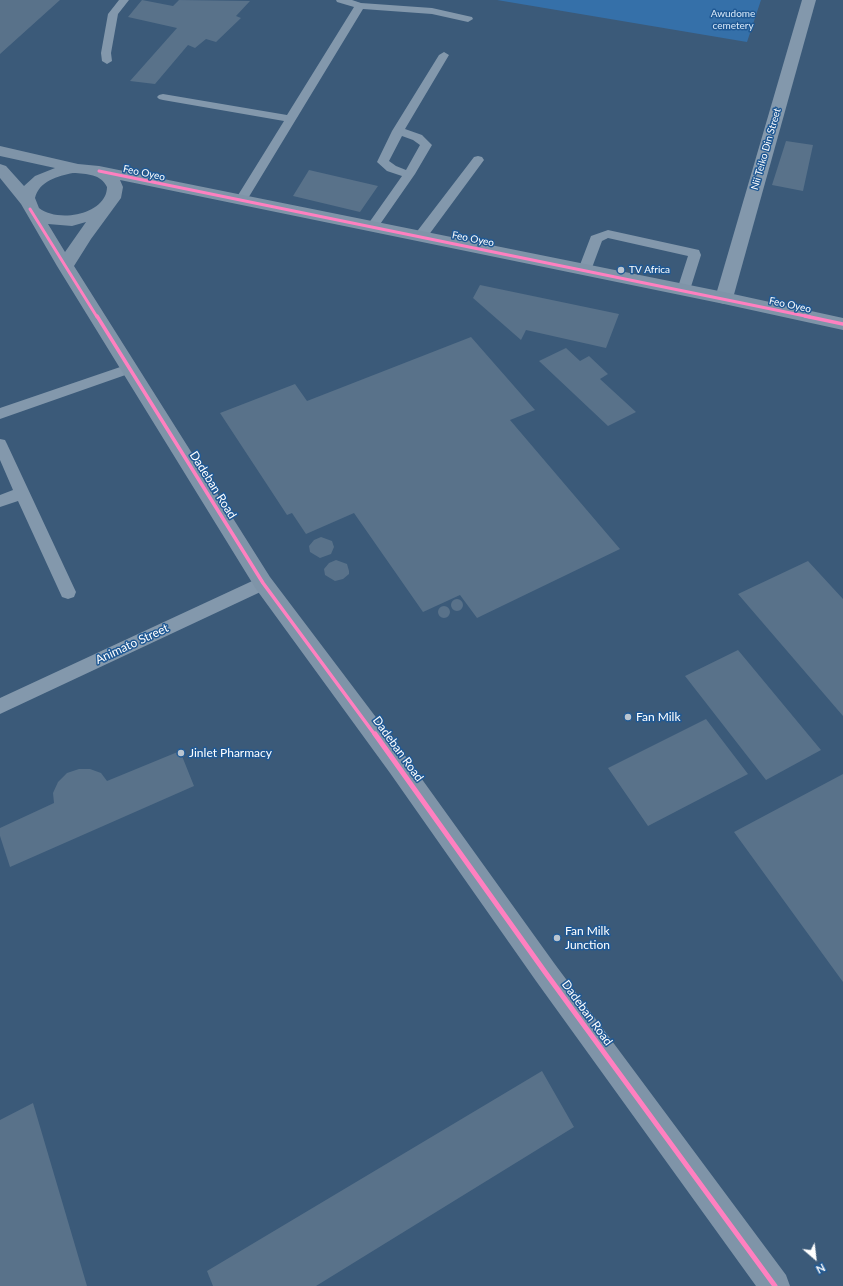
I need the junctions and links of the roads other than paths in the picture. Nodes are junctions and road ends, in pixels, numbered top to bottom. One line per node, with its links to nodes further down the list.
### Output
1 (124, 0): 7 (lane)
2 (341, 0): 4 (lane)
3 (809, 0): 26 (street, Nii Teiko Din Street)
4 (360, 6): 5 (lane); 9 (lane)
5 (468, 18)
6 (444, 55): 10 (lane)
7 (107, 61)
8 (163, 97): 9 (lane)
9 (291, 119): 18 (lane)
10 (398, 131): 16 (lane); 16 (lane)
11 (0, 151): 13 (street)
12 (478, 160): 22 (lane)
13 (80, 168): 15 (street); 19 (street)
14 (0, 169): 19 (street)
15 (99, 171): 17 (street, Feo Oyeo); 20 (street)
16 (409, 174): 21 (lane)
17 (178, 188): 18 (street, Feo Oyeo); 20 (street, Feo Oyeo)
18 (241, 200): 21 (street, Feo Oyeo)
19 (28, 205): 20 (street); 23 (street, Dadeban Road)
20 (108, 205): 23 (street)
21 (372, 227): 22 (street, Feo Oyeo)
22 (420, 237): 24 (street, Feo Oyeo)
23 (65, 266): 28 (street, Dadeban Road)
24 (585, 270): 25 (street, Feo Oyeo); 25 (lane)
25 (684, 290): 26 (street, Feo Oyeo)
26 (724, 298): 27 (street, Feo Oyeo)
27 (843, 324)
28 (129, 369): 29 (lane); 33 (street, Dadeban Road)
29 (0, 414)
30 (0, 444): 31 (lane)
31 (22, 493): 32 (lane); 34 (lane)
32 (0, 501)
33 (263, 583): 35 (lane, Animato Street); 36 (street, Dadeban Road)
34 (68, 592)
35 (0, 706)
36 (775, 1286)

